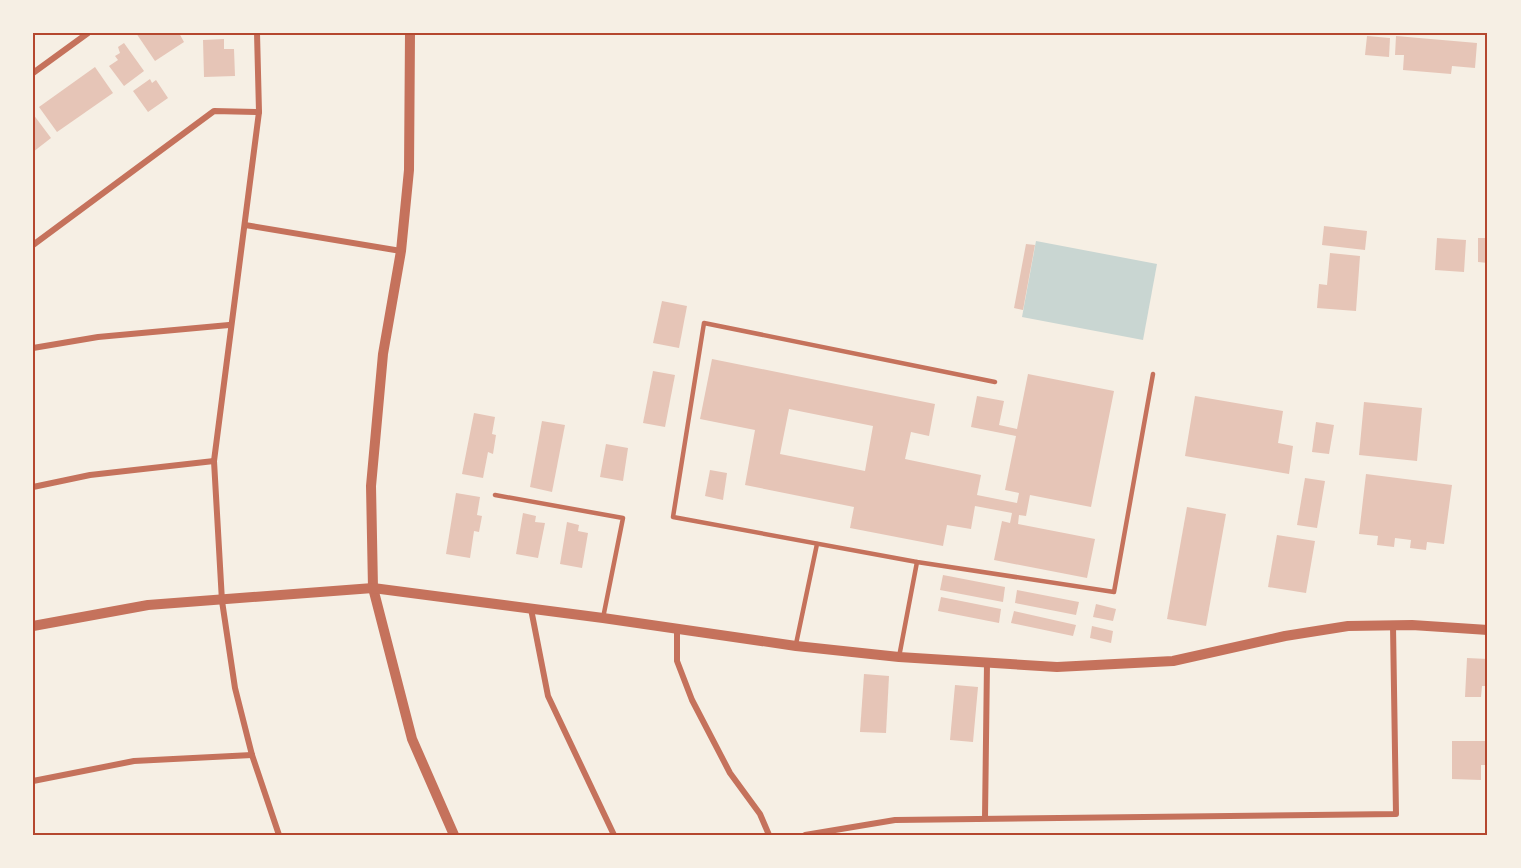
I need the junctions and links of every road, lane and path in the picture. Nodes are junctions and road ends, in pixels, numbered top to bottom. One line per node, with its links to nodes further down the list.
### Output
1 (88, 33): 4 (street)
2 (257, 33): 5 (street)
3 (410, 33): 8 (street)
4 (33, 73)
5 (259, 112): 6 (street); 7 (street)
6 (245, 225): 8 (street); 9 (street)
7 (33, 245)
8 (401, 251): 18 (street)
9 (229, 325): 10 (street); 13 (street)
10 (33, 348)
11 (1153, 374): 17 (lane)
12 (995, 382): 16 (lane)
13 (214, 461): 14 (street); 19 (street)
14 (33, 487)
15 (495, 495): 21 (lane)
16 (817, 544): 17 (lane); 26 (lane)
17 (917, 562): 27 (lane)
18 (373, 588): 19 (street); 20 (street); 33 (street)
19 (222, 601): 22 (street); 29 (street)
20 (531, 609): 21 (street); 34 (street)
21 (603, 618): 24 (street)
22 (33, 626)
23 (1393, 626): 25 (street); 28 (street); 31 (street)
24 (677, 628): 26 (street); 35 (street)
25 (1488, 630)
26 (796, 646): 27 (street)
27 (899, 657): 28 (street)
28 (987, 663): 31 (street)
29 (252, 755): 30 (street); 32 (street)
30 (33, 781)
31 (985, 818): 36 (street)
32 (279, 835)
33 (454, 835)
34 (614, 835)
35 (769, 835)
36 (805, 835)

